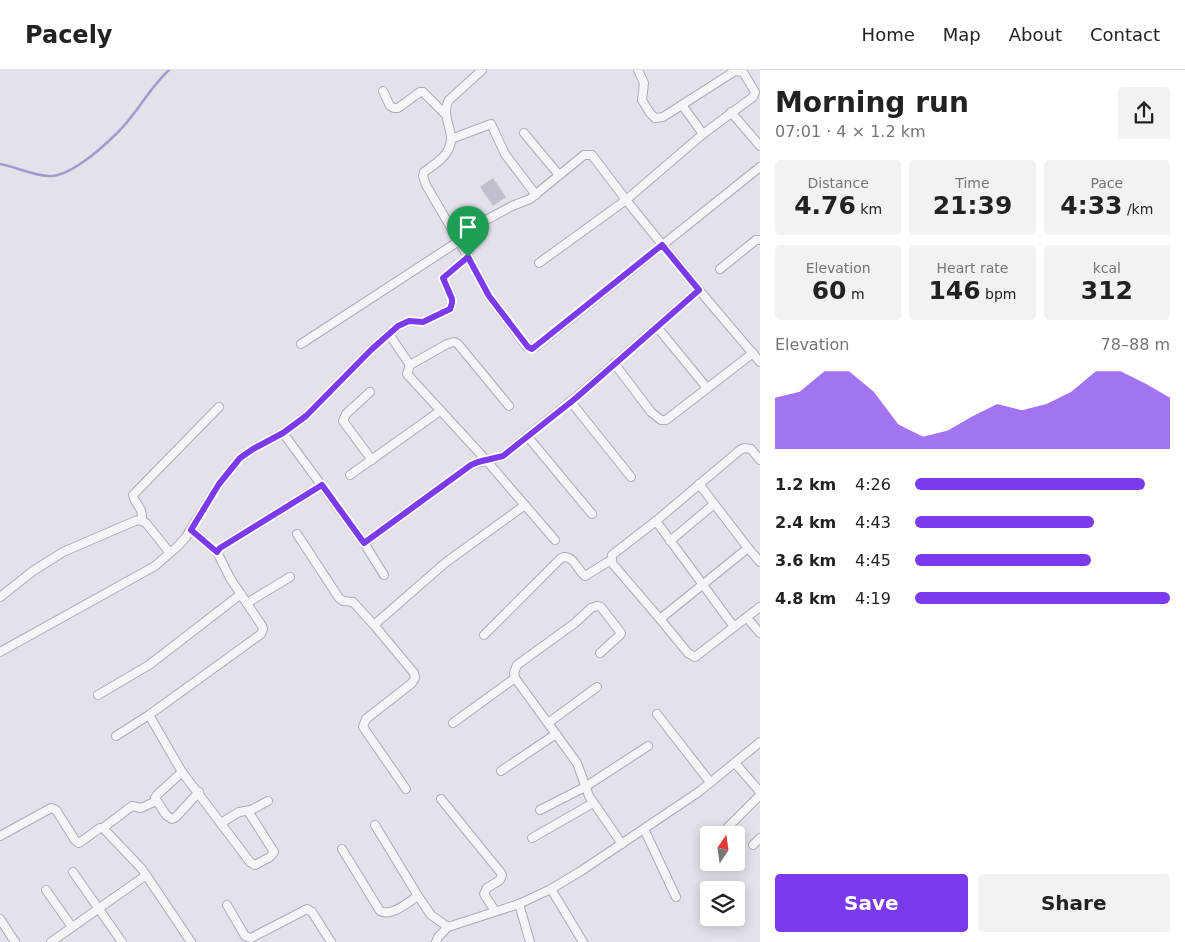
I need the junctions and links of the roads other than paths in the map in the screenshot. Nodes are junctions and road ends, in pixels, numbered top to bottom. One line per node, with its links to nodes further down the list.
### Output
1 (482, 70): 6 (street)
2 (638, 70): 4 (street)
3 (383, 91): 6 (street)
4 (682, 105): 5 (street); 8 (street)
5 (731, 112): 8 (street); 10 (street)
6 (445, 114): 9 (street)
7 (524, 133): 12 (street)
8 (703, 134): 14 (street)
9 (452, 139): 13 (street); 17 (street)
10 (760, 146)
11 (760, 167): 18 (street)
12 (558, 175): 13 (street); 14 (street)
13 (536, 195): 15 (street)
14 (626, 200): 18 (street); 20 (street)
15 (477, 225)
16 (760, 240): 21 (street)
17 (459, 241): 19 (street); 25 (street)
18 (662, 245): 19 (street); 22 (street)
19 (468, 257): 24 (street)
20 (539, 263)
21 (720, 269)
22 (699, 290): 23 (street); 26 (street)
23 (656, 327): 28 (street); 30 (street)
24 (389, 334): 29 (street); 36 (street)
25 (301, 344)
26 (753, 353): 27 (street); 30 (street)
27 (760, 362)
28 (614, 363): 30 (street); 32 (street)
29 (410, 365): 33 (street); 35 (street)
30 (707, 388)
31 (370, 392): 38 (street)
32 (570, 402): 37 (street); 42 (street)
33 (508, 406)
34 (219, 407): 48 (street)
35 (440, 411): 38 (street); 39 (street)
36 (283, 433): 44 (street); 50 (street)
37 (528, 437): 39 (street); 47 (street)
38 (372, 460): 41 (street)
39 (486, 460): 45 (street); 54 (street)
40 (760, 460): 43 (street)
41 (350, 475)
42 (631, 477)
43 (699, 484): 46 (street); 49 (street)
44 (322, 485): 54 (street); 56 (street)
45 (525, 505): 52 (street); 69 (street)
46 (714, 505): 53 (street); 55 (street)
47 (592, 514)
48 (142, 521): 57 (street); 64 (street)
49 (656, 521): 53 (street); 58 (street)
50 (191, 530): 56 (street); 57 (street)
51 (297, 534): 69 (street)
52 (555, 540)
53 (670, 541): 62 (street)
54 (364, 543): 60 (street)
55 (748, 548): 59 (street); 62 (street)
56 (217, 552): 63 (street)
57 (170, 553): 73 (street)
58 (611, 560): 68 (street); 72 (street)
59 (760, 562)
60 (384, 575)
61 (290, 577): 65 (street)
62 (702, 586): 68 (street); 70 (street)
63 (241, 594): 65 (street); 77 (street)
64 (0, 597)
65 (248, 603): 79 (street)
66 (760, 608): 67 (street)
67 (747, 618): 70 (street); 71 (street)
68 (660, 619): 70 (street)
69 (374, 625): 91 (street)
70 (734, 627)
71 (760, 633)
72 (484, 635)
73 (0, 652)
74 (600, 653): 75 (street)
75 (515, 678): 80 (street); 81 (street)
76 (597, 687): 81 (street)
77 (98, 695)
78 (657, 714): 89 (street)
79 (149, 715): 83 (street); 88 (street)
80 (453, 723)
81 (548, 723): 82 (street)
82 (556, 734): 87 (street); 90 (street)
83 (116, 736)
84 (760, 742): 86 (street)
85 (648, 746): 90 (street)
86 (735, 763): 89 (street); 93 (street)
87 (501, 771)
88 (182, 772): 92 (street); 95 (street)
89 (710, 782): 104 (street)
90 (585, 787): 97 (street); 98 (street)
91 (406, 789)
92 (199, 792): 95 (street); 100 (street)
93 (760, 794): 102 (street)
94 (441, 799): 120 (street)
95 (156, 801): 103 (street)
96 (268, 801): 99 (street)
97 (593, 803): 106 (street); 108 (street)
98 (540, 810)
99 (248, 811): 100 (street); 100 (street)
100 (221, 823)
101 (375, 825): 115 (street)
102 (729, 826)
103 (104, 828): 105 (street); 112 (street)
104 (644, 830): 108 (street); 116 (street)
105 (0, 836)
106 (532, 838)
107 (760, 838): 109 (street)
108 (622, 844): 113 (street)
109 (752, 845)
110 (342, 849): 115 (street)
111 (73, 872): 119 (street)
112 (145, 876): 119 (street); 127 (street)
113 (551, 889): 118 (street); 131 (street)
114 (46, 890): 123 (street)
115 (418, 896): 122 (street)
116 (676, 897)
117 (227, 904): 128 (street)
118 (519, 904): 120 (street); 130 (street)
119 (98, 909): 123 (street); 126 (street)
120 (495, 911): 122 (street)
121 (0, 919): 124 (street)
122 (448, 926): 129 (street)
123 (72, 927): 125 (street)
124 (15, 942)
125 (51, 942)
126 (122, 942)
127 (191, 942)
128 (331, 942)
129 (436, 942)
130 (530, 942)
131 (583, 942)

